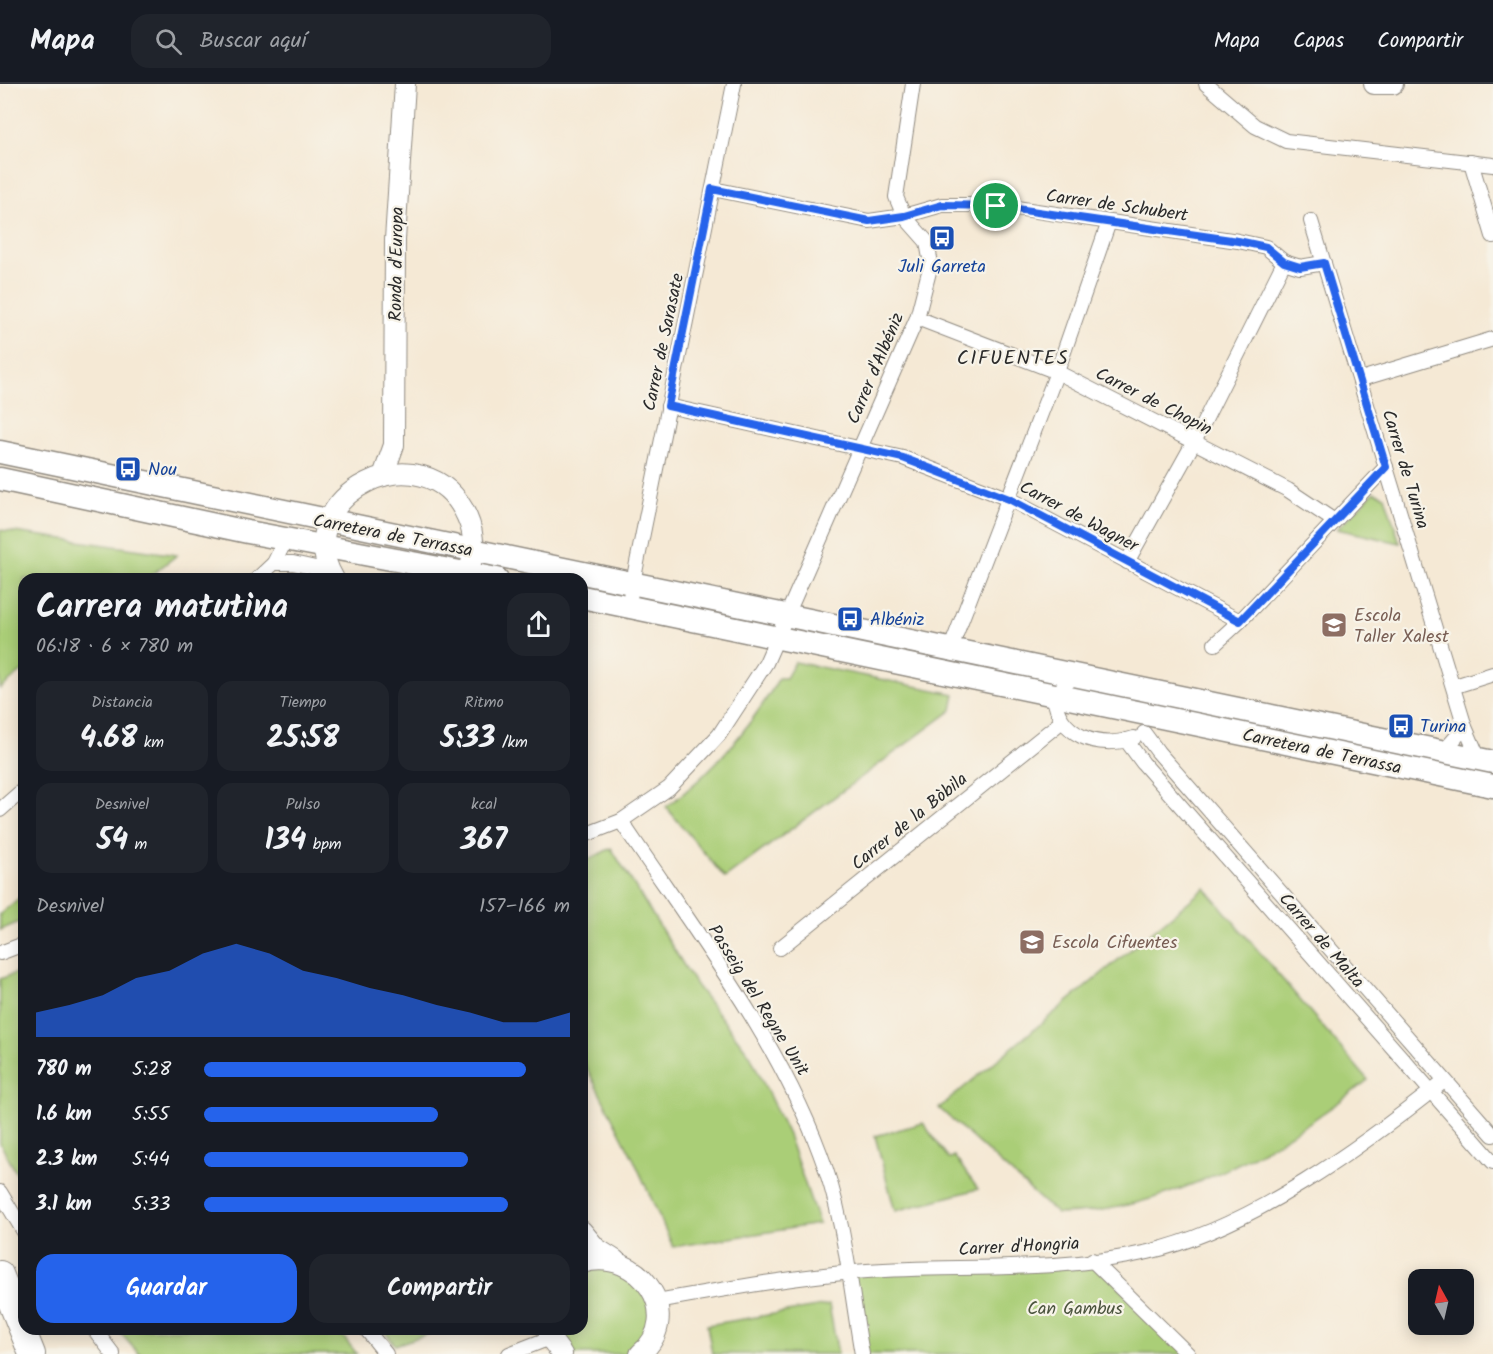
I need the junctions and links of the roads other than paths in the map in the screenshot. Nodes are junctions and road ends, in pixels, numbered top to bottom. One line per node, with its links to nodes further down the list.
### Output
1 (405, 84): 22 (street, Ronda d'Europa)
2 (734, 84): 9 (street, Carrer de Sarasate)
3 (913, 84): 10 (street)
4 (1206, 84): 7 (street)
5 (1374, 84): 6 (street)
6 (1393, 84)
7 (1471, 162): 8 (street); 13 (street)
8 (1493, 165)
9 (712, 189): 10 (street, Carrer de Schubert); 20 (street, Carrer de Sarasate)
10 (904, 216): 12 (street, Carrer de Schubert); 16 (street, Carrer d'Albéniz)
11 (1311, 221): 15 (street, Carrer de Turina)
12 (1109, 222): 14 (street, Carrer de Schubert); 18 (street)
13 (1493, 236)
14 (1284, 262): 15 (street); 21 (street)
15 (1324, 263): 19 (street, Carrer de Turina)
16 (917, 318): 18 (street, Carrer de Chopin); 23 (street, Carrer d'Albéniz)
17 (1493, 339): 19 (street)
18 (1057, 372): 21 (street, Carrer de Chopin); 29 (street)
19 (1361, 379): 25 (street, Carrer de Turina)
20 (668, 406): 23 (street, Carrer de Wagner); 42 (street, Carrer de Sarasate)
21 (1194, 442): 31 (street, Carrer de Chopin); 34 (street)
22 (394, 445): 26 (street); 27 (street, Ronda d'Europa)
23 (861, 446): 29 (street, Carrer de Wagner); 45 (street, Carrer d'Albéniz)
24 (0, 452): 30 (main road, Carretera de Terrassa)
25 (1386, 467): 31 (street); 52 (street, Carrer de Turina)
26 (410, 472): 27 (street); 36 (street)
27 (383, 476): 30 (street)
28 (0, 479): 32 (main road, Carretera de Terrassa)
29 (1009, 499): 34 (street, Carrer de Wagner); 49 (street)
30 (327, 516): 32 (main road); 33 (street); 36 (main road, Carretera de Terrassa)
31 (1333, 520): 46 (street)
32 (286, 539): 33 (main road, Carretera de Terrassa); 35 (street)
33 (325, 545): 36 (main road, Carretera de Terrassa); 39 (street)
34 (1127, 562): 46 (street, Carrer de Wagner)
35 (274, 563): 37 (street); 38 (street)
36 (469, 568): 40 (main road, Carretera de Terrassa)
37 (263, 573)
38 (325, 573)
39 (331, 573)
40 (528, 573)
41 (588, 578): 42 (main road, Carretera de Terrassa)
42 (633, 582): 44 (street, Carrer de Sarasate); 45 (main road, Carretera de Terrassa)
43 (588, 598): 44 (main road, Carretera de Terrassa)
44 (628, 607): 47 (main road, Carretera de Terrassa)
45 (787, 615): 47 (street); 49 (main road, Carretera de Terrassa)
46 (1240, 621): 48 (street)
47 (775, 639): 54 (main road, Carretera de Terrassa); 64 (street)
48 (1215, 644)
49 (951, 650): 51 (main road, Carretera de Terrassa)
50 (1493, 674): 52 (street)
51 (1074, 676): 53 (main road, Carretera de Terrassa); 54 (street)
52 (1455, 686): 57 (street, Carrer de Turina)
53 (1156, 694): 56 (street); 59 (main road, Carretera de Terrassa)
54 (1054, 696): 55 (street); 56 (main road, Carretera de Terrassa)
55 (1060, 722): 58 (street); 67 (street, Carrer de la Bòbila)
56 (1148, 724): 58 (street); 61 (main road, Carretera de Terrassa); 69 (street, Carrer de Malta)
57 (1465, 727): 59 (street); 60 (street, Carrer de Turina)
58 (1126, 740): 70 (street, Carrer de Malta)
59 (1443, 752): 60 (main road, Carretera de Terrassa)
60 (1486, 760)
61 (1493, 786)
62 (18, 794): 63 (street)
63 (0, 810)
64 (621, 821): 65 (street); 79 (street, Passeig del Regne Unit)
65 (588, 834)
66 (18, 947): 68 (street)
67 (780, 948)
68 (0, 953)
69 (1444, 1081): 70 (street, Carrer d'Hongria); 71 (street, Carrer de Malta)
70 (1431, 1092): 72 (street, Carrer de Malta); 77 (street, Carrer d'Hongria)
71 (1493, 1135)
72 (1493, 1162)
73 (0, 1192): 74 (street)
74 (18, 1222)
75 (588, 1238): 76 (street)
76 (615, 1260): 78 (street); 81 (street)
77 (1092, 1260): 79 (street, Carrer d'Hongria); 98 (street)
78 (588, 1261)
79 (848, 1273): 81 (street, Carrer d'Hongria); 97 (street, Passeig del Regne Unit)
80 (0, 1274): 83 (highway)
81 (656, 1301): 91 (street)
82 (0, 1305): 84 (highway)
83 (18, 1320)
84 (18, 1333)
85 (19, 1335): 92 (highway)
86 (24, 1335): 92 (highway)
87 (99, 1335): 93 (street)
88 (371, 1335): 94 (street)
89 (547, 1335): 95 (street)
90 (550, 1335): 96 (street)
91 (645, 1352)
92 (31, 1354)
93 (113, 1354)
94 (386, 1354)
95 (509, 1354)
96 (562, 1354)
97 (862, 1354)
98 (1188, 1354)

